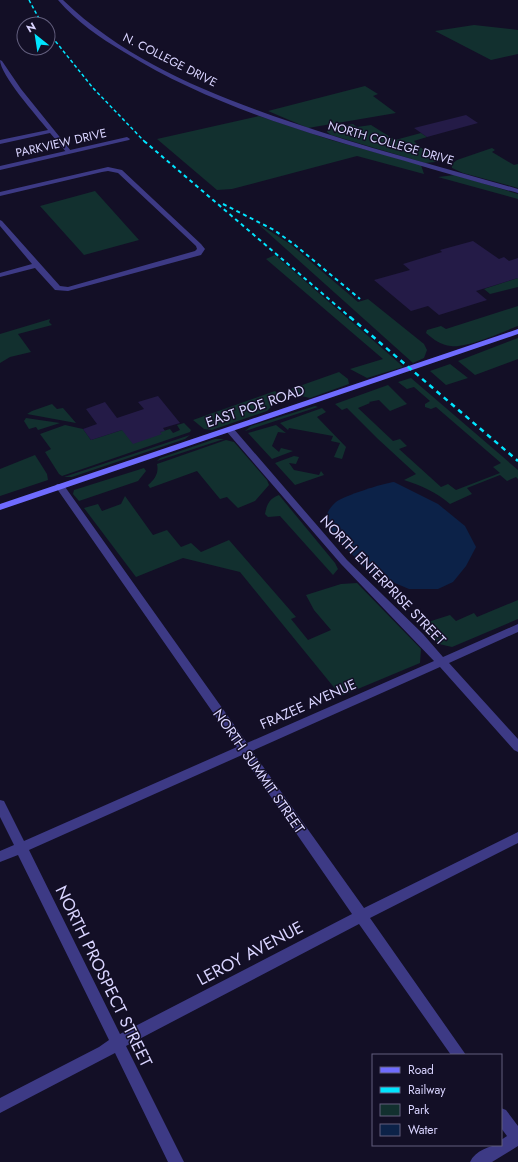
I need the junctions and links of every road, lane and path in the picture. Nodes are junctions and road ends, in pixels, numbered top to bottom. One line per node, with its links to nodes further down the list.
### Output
1 (60, 0): 3 (street, N. COLLEGE DRIVE)
2 (0, 62): 4 (street)
3 (259, 114): 9 (street, NORTH COLLEGE DRIVE)
4 (52, 130): 6 (street); 7 (street)
5 (127, 139): 7 (street, PARKVIEW DRIVE)
6 (0, 142)
7 (69, 152): 8 (street, PARKVIEW DRIVE)
8 (0, 168)
9 (518, 191)
10 (0, 194): 12 (street)
11 (0, 222): 12 (street)
12 (37, 265): 13 (street)
13 (0, 275)
14 (518, 331): 15 (main road, EAST POE ROAD)
15 (230, 430): 16 (main road, EAST POE ROAD); 19 (street, NORTH ENTERPRISE STREET)
16 (60, 486): 17 (main road, EAST POE ROAD); 21 (street, NORTH SUMMIT STREET)
17 (0, 507)
18 (518, 628): 19 (street, FRAZEE AVENUE)
19 (441, 662): 20 (street, NORTH ENTERPRISE STREET); 21 (street, FRAZEE AVENUE)
20 (518, 747)
21 (244, 749): 24 (street, FRAZEE AVENUE); 26 (street, NORTH SUMMIT STREET)
22 (0, 805): 24 (street, NORTH PROSPECT STREET)
23 (518, 837): 26 (street, LEROY AVENUE)
24 (21, 847): 25 (street, FRAZEE AVENUE); 27 (street, NORTH PROSPECT STREET)
25 (0, 856)
26 (360, 916): 27 (street, LEROY AVENUE); 28 (street, NORTH SUMMIT STREET)
27 (117, 1043): 29 (street, LEROY AVENUE); 32 (street, NORTH PROSPECT STREET)
28 (458, 1054)
29 (0, 1106)
30 (502, 1116): 31 (street)
31 (518, 1138): 33 (street)
32 (176, 1162)
33 (478, 1162)

